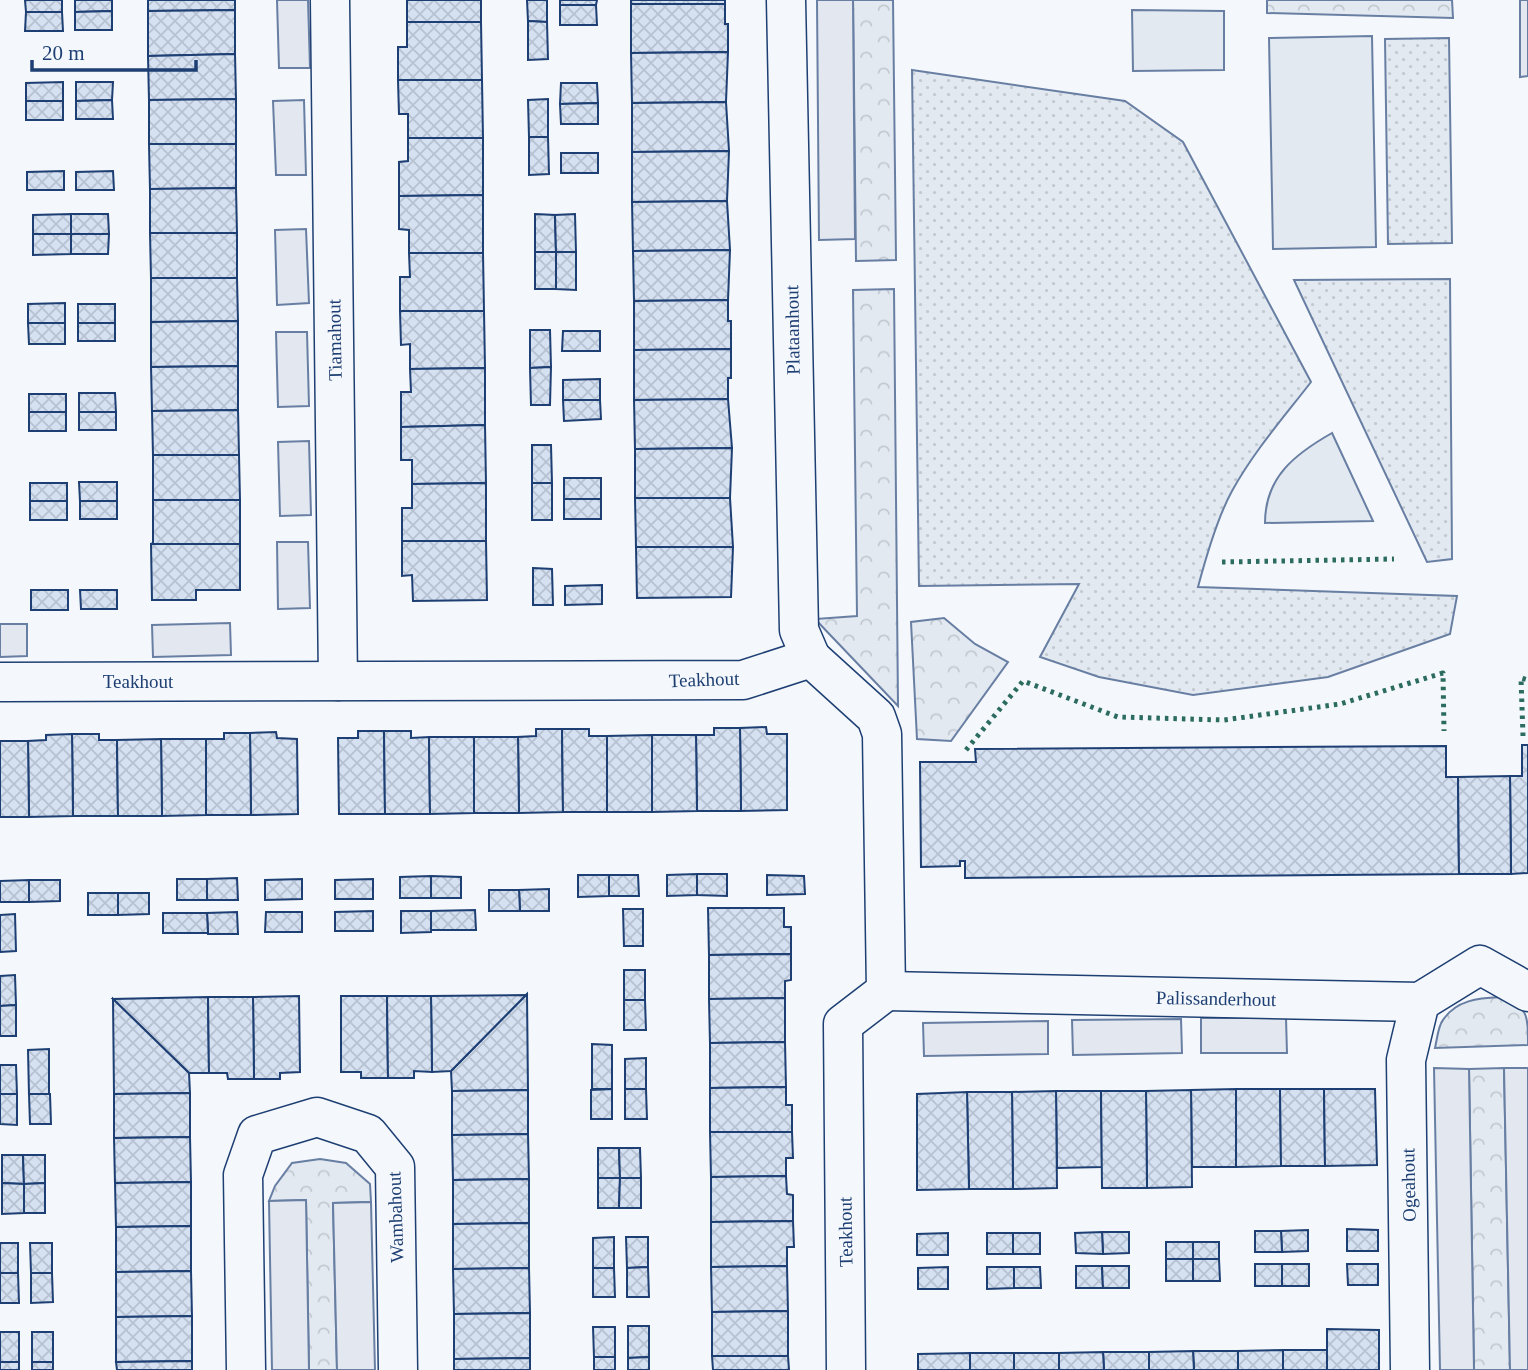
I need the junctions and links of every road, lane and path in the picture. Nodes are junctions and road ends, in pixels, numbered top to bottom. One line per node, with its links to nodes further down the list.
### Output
1 (331, 0): 4 (street, Tiamahout)
2 (786, 0): 3 (street, Plataanhout)
3 (811, 658): 4 (street, Teakhout); 6 (street)
4 (338, 681): 5 (street, Teakhout)
5 (0, 682)
6 (886, 991): 8 (street, Palissanderhout); 11 (street, Teakhout)
7 (1528, 992): 8 (street)
8 (1420, 1002): 12 (street, Ogeahout)
9 (246, 1370): 10 (street, Wambahout)
10 (398, 1370)
11 (846, 1370)
12 (1410, 1370)

